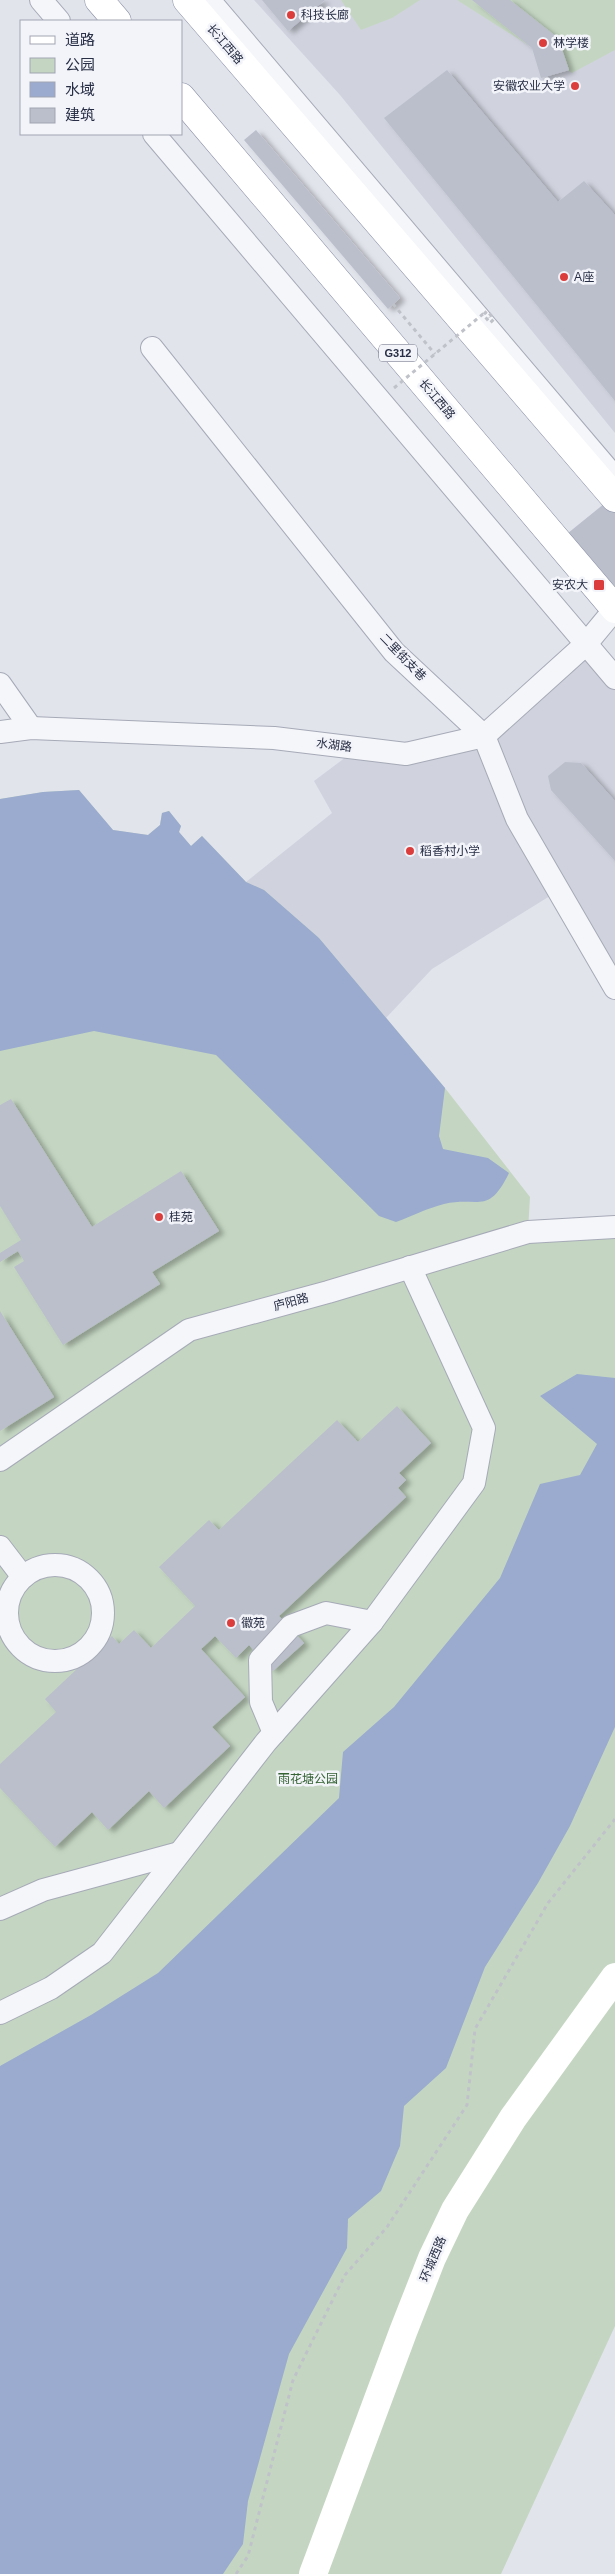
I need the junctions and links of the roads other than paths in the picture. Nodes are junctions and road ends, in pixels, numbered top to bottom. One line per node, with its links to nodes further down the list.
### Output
1 (41, 0): 5 (street)
2 (99, 0): 6 (main road)
3 (187, 0): 11 (main road, 长江西路)
4 (209, 0): 10 (street)
5 (58, 20)
6 (116, 20)
7 (182, 98): 12 (main road, 长江西路 / G312)
8 (155, 135): 13 (street)
9 (152, 348): 18 (street, 二里街支巷)
10 (615, 478)
11 (615, 498)
12 (615, 609): 13 (street, 水湖路)
13 (586, 644): 14 (street); 18 (street, 水湖路)
14 (615, 678)
15 (0, 684): 16 (street)
16 (31, 728): 17 (street, 水湖路); 18 (street, 水湖路)
17 (0, 732)
18 (484, 736): 19 (street, 二里街支巷)
19 (615, 988)
20 (615, 1227): 21 (street, 庐阳路)
21 (410, 1267): 22 (street, 庐阳路); 25 (street)
22 (0, 1460)
23 (0, 1547): 24 (street)
24 (23, 1577): 24 (street)
25 (372, 1622): 26 (street); 26 (street)
26 (274, 1733): 27 (street)
27 (179, 1853): 28 (street); 30 (street)
28 (0, 1909)
29 (615, 1977): 31 (main road, 环城西路)
30 (0, 2013)
31 (313, 2574)

